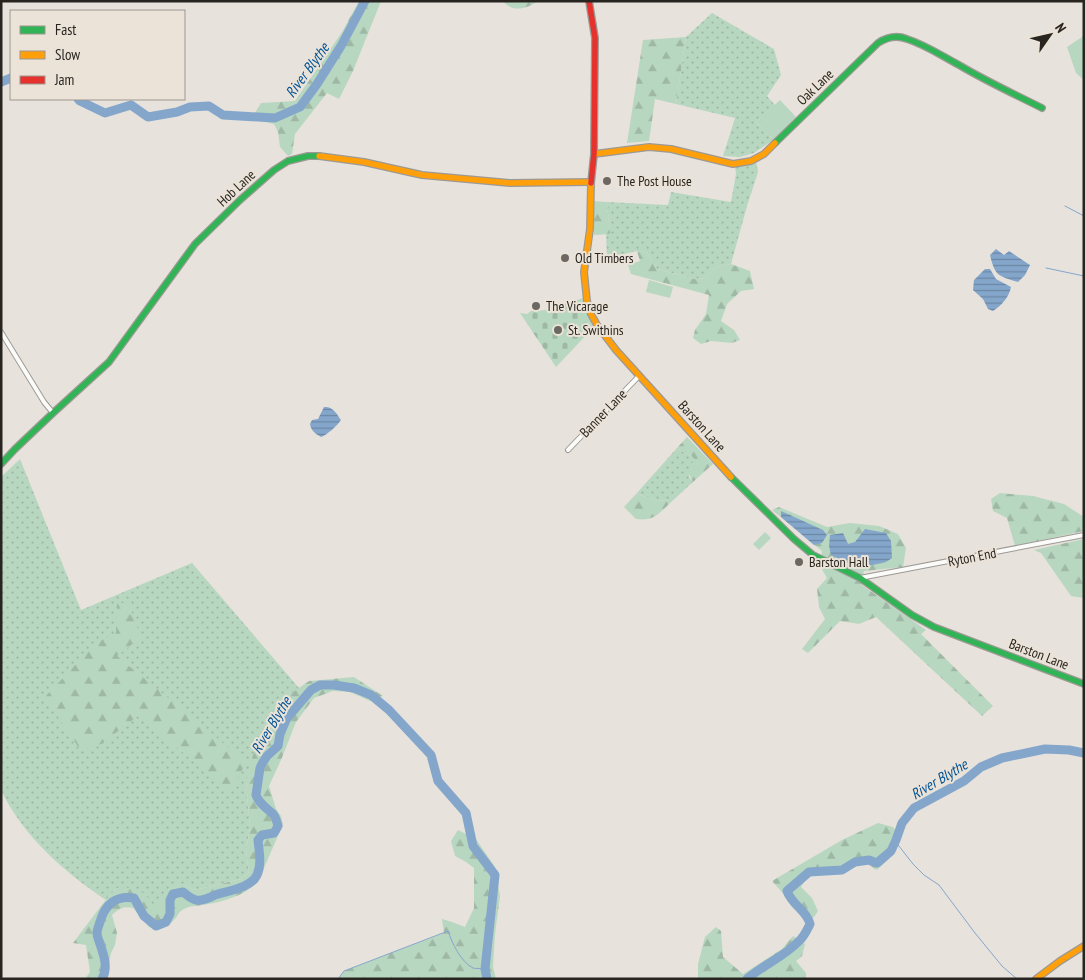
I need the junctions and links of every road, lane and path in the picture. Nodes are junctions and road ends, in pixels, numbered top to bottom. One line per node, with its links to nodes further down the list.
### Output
1 (588, 1): 3 (street, Barston Lane)
2 (1042, 108): 3 (street, Oak Lane)
3 (594, 154): 4 (street, Barston Lane)
4 (591, 182): 6 (street, Barston Lane); 7 (street, Hob Lane)
5 (1, 332): 7 (street)
6 (639, 376): 8 (street, Banner Lane); 11 (street, Barston Lane)
7 (53, 413): 9 (street, Hob Lane)
8 (568, 450)
9 (1, 464)
10 (1084, 534): 11 (street, Ryton End)
11 (860, 578): 12 (street, Barston Lane)
12 (1084, 684)
13 (1084, 946): 14 (street)
14 (1036, 979)

